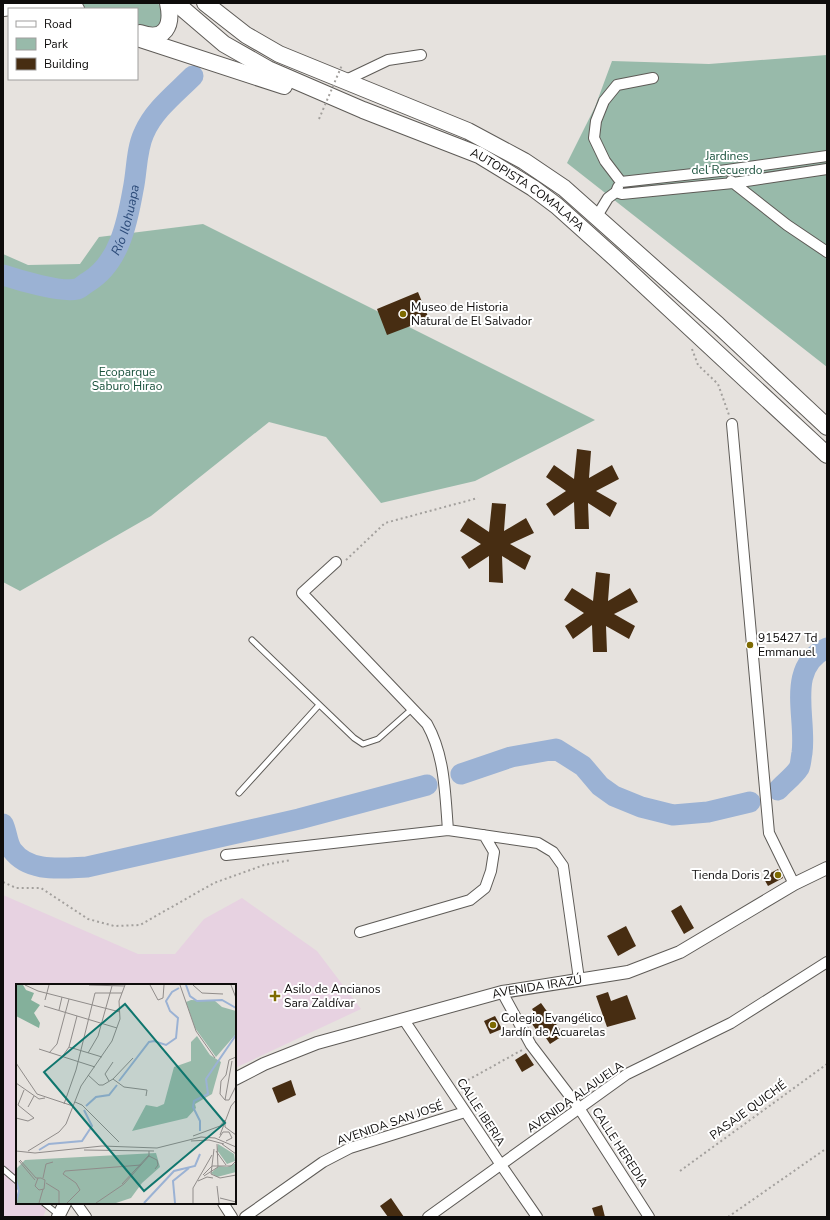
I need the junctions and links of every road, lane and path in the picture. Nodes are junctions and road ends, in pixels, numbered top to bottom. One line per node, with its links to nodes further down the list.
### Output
1 (64, 3): 7 (highway)
2 (168, 3): 8 (highway)
3 (176, 3): 14 (highway, AUTOPISTA COMALAPA)
4 (205, 3): 13 (highway, AUTOPISTA COMALAPA)
5 (3, 8): 6 (highway)
6 (52, 8)
7 (74, 8)
8 (138, 32)
9 (138, 38): 14 (highway)
10 (421, 55): 13 (street)
11 (342, 65): 15 (path, bridge)
12 (653, 78): 19 (street)
13 (344, 81): 22 (highway, AUTOPISTA COMALAPA)
14 (363, 110): 27 (highway, AUTOPISTA COMALAPA)
15 (319, 119)
16 (827, 156): 18 (street)
17 (827, 169): 20 (street)
18 (720, 171): 19 (street); 20 (street)
19 (621, 182): 21 (street)
20 (733, 183): 21 (street); 23 (street)
21 (616, 192): 22 (street)
22 (597, 216): 26 (highway, AUTOPISTA COMALAPA)
23 (827, 252)
24 (692, 348): 25 (path)
25 (732, 424): 40 (street)
26 (827, 427)
27 (827, 455)
28 (478, 498): 29 (path)
29 (336, 562): 32 (street)
30 (252, 640): 31 (lane)
31 (319, 705): 32 (lane); 33 (lane)
32 (413, 708): 34 (street)
33 (239, 793)
34 (448, 830): 35 (street); 36 (street)
35 (484, 835): 41 (street); 43 (street)
36 (226, 855)
37 (295, 859): 39 (path)
38 (827, 868): 40 (street, AVENIDA IRAZÚ)
39 (3, 882)
40 (794, 884): 43 (street, AVENIDA IRAZÚ)
41 (360, 932)
42 (827, 962): 50 (street, AVENIDA ALAJUELA)
43 (579, 979): 44 (street, AVENIDA IRAZÚ)
44 (502, 992): 45 (street, AVENIDA IRAZÚ); 46 (street, CALLE HEREDIA)
45 (404, 1020): 48 (street, AVENIDA IRAZÚ); 49 (street, CALLE IBERIA)
46 (531, 1045): 49 (path); 50 (street, CALLE HEREDIA)
47 (827, 1064): 55 (path, PASAJE QUICHÉ)
48 (236, 1078)
49 (451, 1089): 51 (street, CALLE IBERIA)
50 (579, 1108): 53 (street, AVENIDA ALAJUELA); 67 (street, CALLE HEREDIA)
51 (466, 1112): 53 (street, CALLE IBERIA); 64 (street, AVENIDA SAN JOSÉ)
52 (827, 1148): 68 (path)
53 (501, 1165): 65 (street, AVENIDA ALAJUELA); 66 (street, CALLE IBERIA)
54 (3, 1169): 56 (lane)
55 (680, 1171)
56 (16, 1180)
57 (45, 1204): 61 (lane)
58 (64, 1204): 61 (street)
59 (77, 1204): 62 (street)
60 (225, 1204): 63 (street)
61 (58, 1216)
62 (86, 1217)
63 (232, 1217)
64 (245, 1217)
65 (428, 1217)
66 (538, 1217)
67 (649, 1217)
68 (728, 1217)

